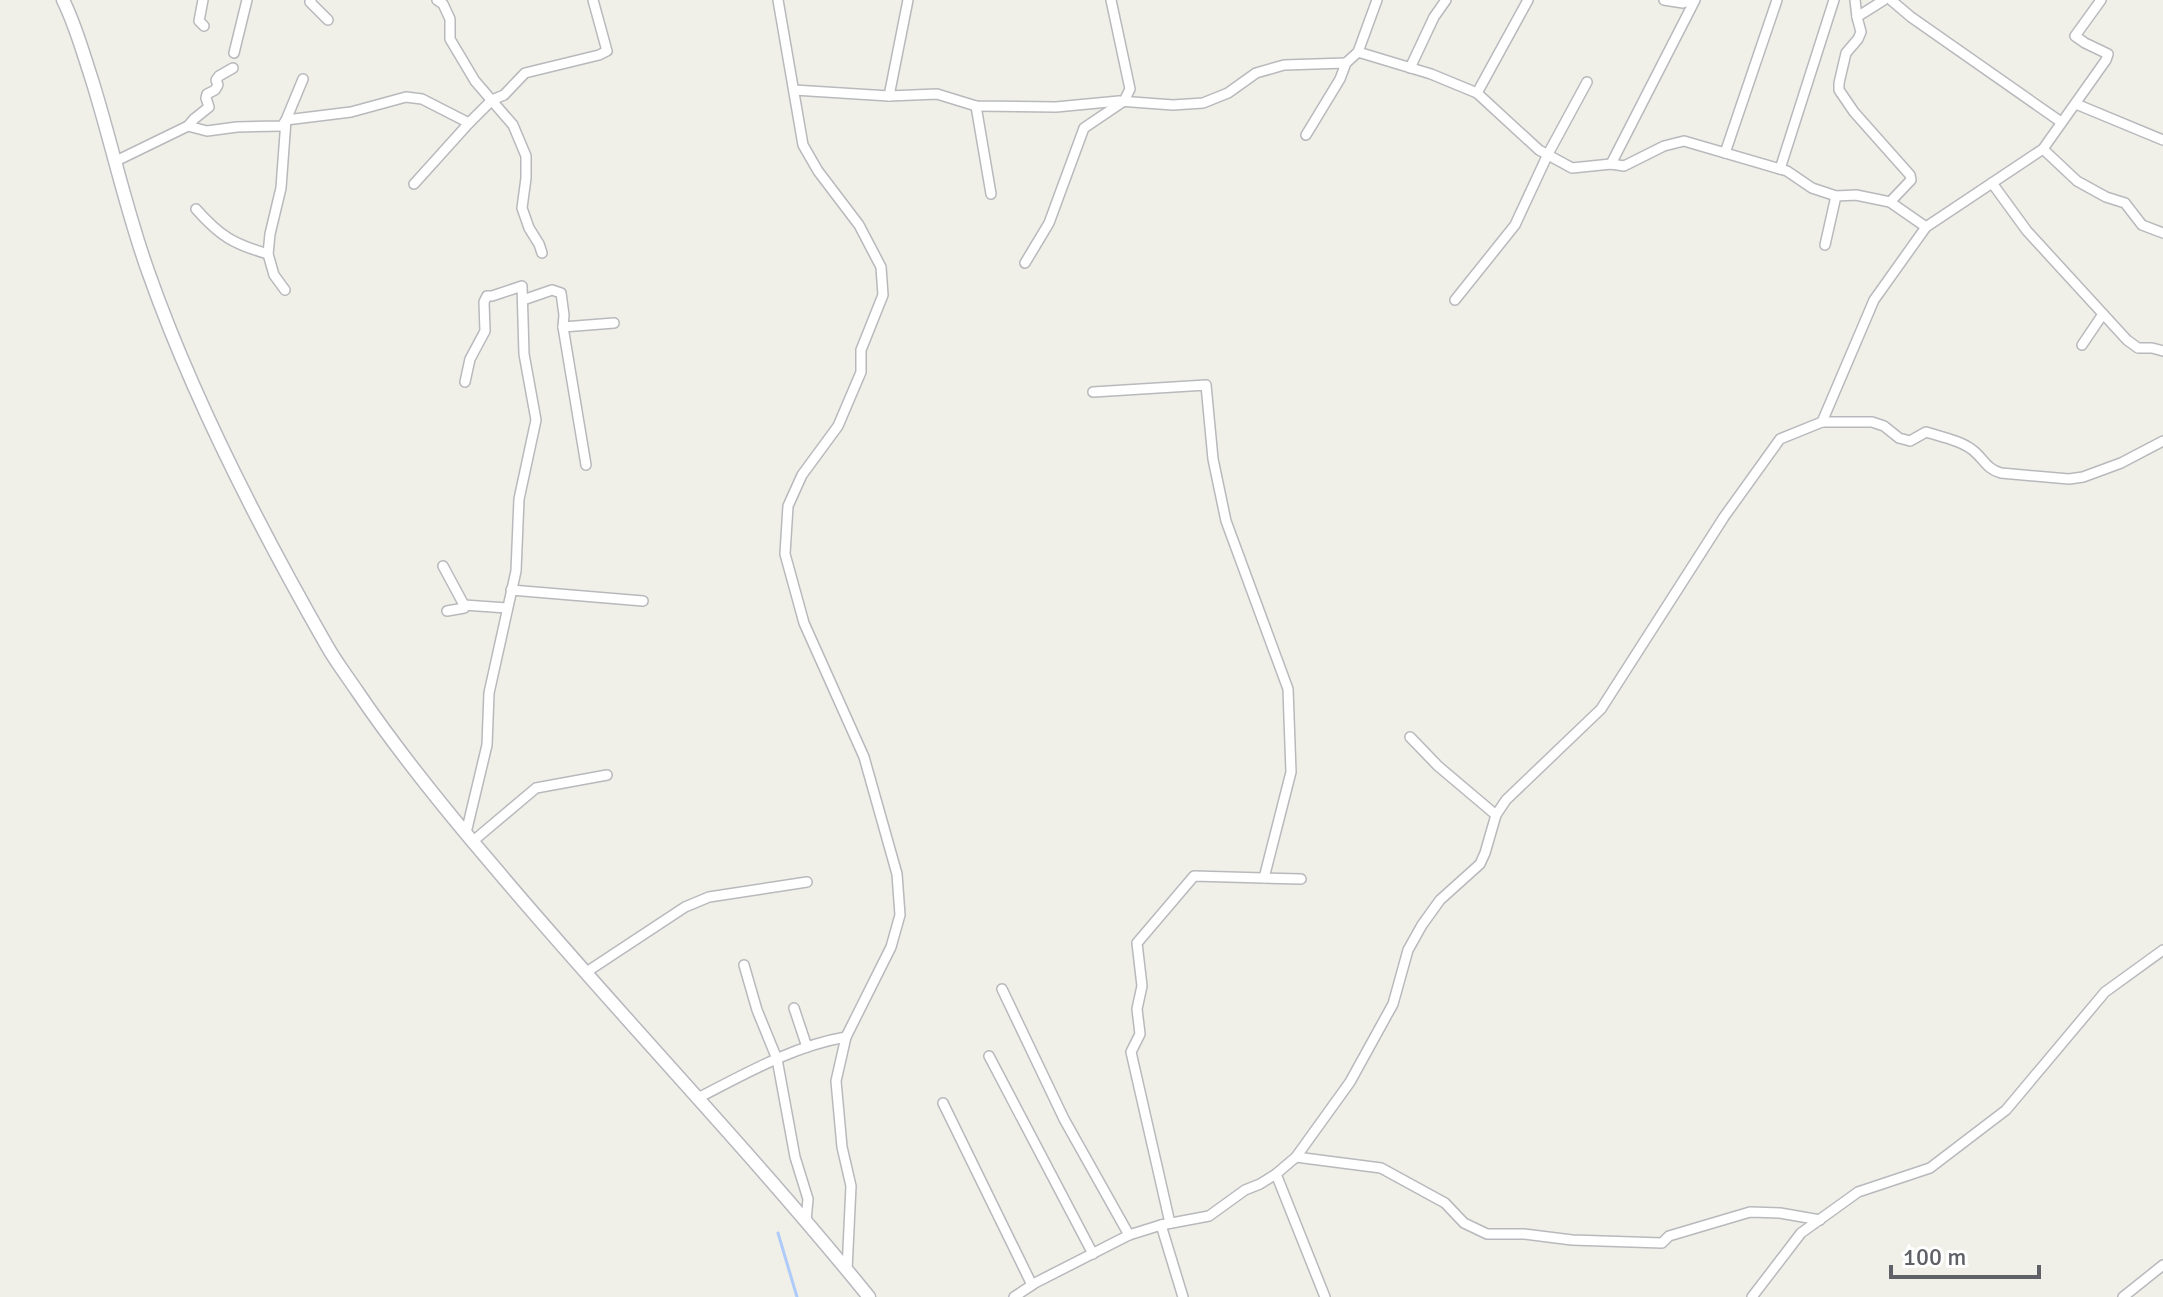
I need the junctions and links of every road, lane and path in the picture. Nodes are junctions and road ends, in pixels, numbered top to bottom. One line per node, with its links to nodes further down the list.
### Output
1 (63, 0): 47 (main road)
2 (203, 0): 23 (street)
3 (247, 0): 25 (street)
4 (311, 0): 22 (street)
5 (437, 0): 34 (street)
6 (593, 0): 34 (street)
7 (778, 0): 31 (street)
8 (908, 0): 33 (street)
9 (1111, 0): 35 (street)
10 (1377, 0): 24 (street)
11 (1446, 0): 28 (street)
12 (1528, 0): 32 (street)
13 (1664, 0): 14 (street)
14 (1692, 0): 48 (street)
15 (1777, 0): 45 (street)
16 (1834, 0): 49 (street)
17 (1855, 0): 21 (street)
18 (1884, 0): 21 (street)
19 (1891, 0): 39 (street)
20 (2101, 0): 36 (street)
21 (1857, 17): 54 (street)
22 (328, 20)
23 (204, 26)
24 (1358, 52): 26 (street); 28 (street)
25 (234, 53)
26 (1346, 63): 35 (street); 42 (street)
27 (233, 68): 41 (street)
28 (1410, 68): 32 (street)
29 (303, 79): 38 (street)
30 (1587, 82): 46 (street)
31 (794, 90): 33 (street); 93 (street)
32 (1477, 93): 46 (street)
33 (889, 96): 37 (street)
34 (492, 100): 40 (street); 59 (street)
35 (1124, 101): 37 (street); 61 (street)
36 (2076, 104): 39 (street); 43 (street)
37 (976, 106): 52 (street)
38 (286, 120): 40 (street); 41 (street); 60 (street)
39 (2061, 122): 44 (street)
40 (469, 123): 51 (street)
41 (188, 126): 47 (street)
42 (1306, 135)
43 (2163, 140)
44 (2043, 149): 50 (street); 57 (street)
45 (1725, 153): 48 (street); 49 (street)
46 (1548, 154): 48 (street); 64 (street)
47 (116, 161): 84 (main road)
48 (1611, 164)
49 (1780, 169): 53 (street)
50 (1992, 183): 56 (street); 65 (street)
51 (414, 184)
52 (991, 194)
53 (1836, 196): 54 (street); 58 (street)
54 (1890, 202): 56 (street)
55 (196, 209): 60 (street)
56 (1926, 227): 72 (street)
57 (2163, 233)
58 (1825, 245)
59 (542, 253)
60 (268, 254): 62 (street)
61 (1025, 263)
62 (285, 290)
63 (523, 300): 67 (street); 70 (street); 76 (street)
64 (1455, 300)
65 (2103, 314): 68 (street); 69 (street)
66 (614, 323): 67 (street)
67 (563, 327): 74 (street)
68 (2082, 345)
69 (2163, 351)
70 (465, 382)
71 (1093, 392): 85 (street)
72 (1822, 422): 73 (street); 83 (street)
73 (2163, 441)
74 (586, 465)
75 (443, 566): 78 (street)
76 (511, 590): 77 (street); 79 (street)
77 (643, 601)
78 (464, 605): 79 (street); 80 (street)
79 (507, 608): 84 (street)
80 (447, 611)
81 (1410, 737): 83 (street)
82 (607, 775): 84 (street)
83 (1496, 815): 99 (street)
84 (469, 838): 90 (main road)
85 (1264, 878): 86 (street); 103 (street)
86 (1301, 879)
87 (807, 882): 90 (street)
88 (2163, 950): 101 (street)
89 (744, 965): 96 (street)
90 (585, 973): 97 (main road)
91 (1002, 989): 104 (street)
92 (794, 1008): 94 (street)
93 (846, 1037): 94 (street); 107 (street)
94 (807, 1047): 96 (street)
95 (989, 1056): 105 (street)
96 (777, 1059): 97 (street); 102 (street)
97 (698, 1098): 102 (main road)
98 (943, 1103): 108 (street)
99 (1296, 1157): 100 (street); 101 (street)
100 (1276, 1174): 103 (street); 112 (street)
101 (1820, 1220): 113 (street)
102 (806, 1221): 107 (main road)
103 (1166, 1224): 104 (street); 111 (street)
104 (1129, 1235): 105 (street)
105 (1093, 1254): 108 (street)
106 (2162, 1268): 114 (street)
107 (847, 1270): 109 (main road)
108 (1032, 1285): 110 (street)
109 (869, 1297)
110 (1014, 1297)
111 (1183, 1297)
112 (1325, 1297)
113 (1752, 1297)
114 (2123, 1297)

